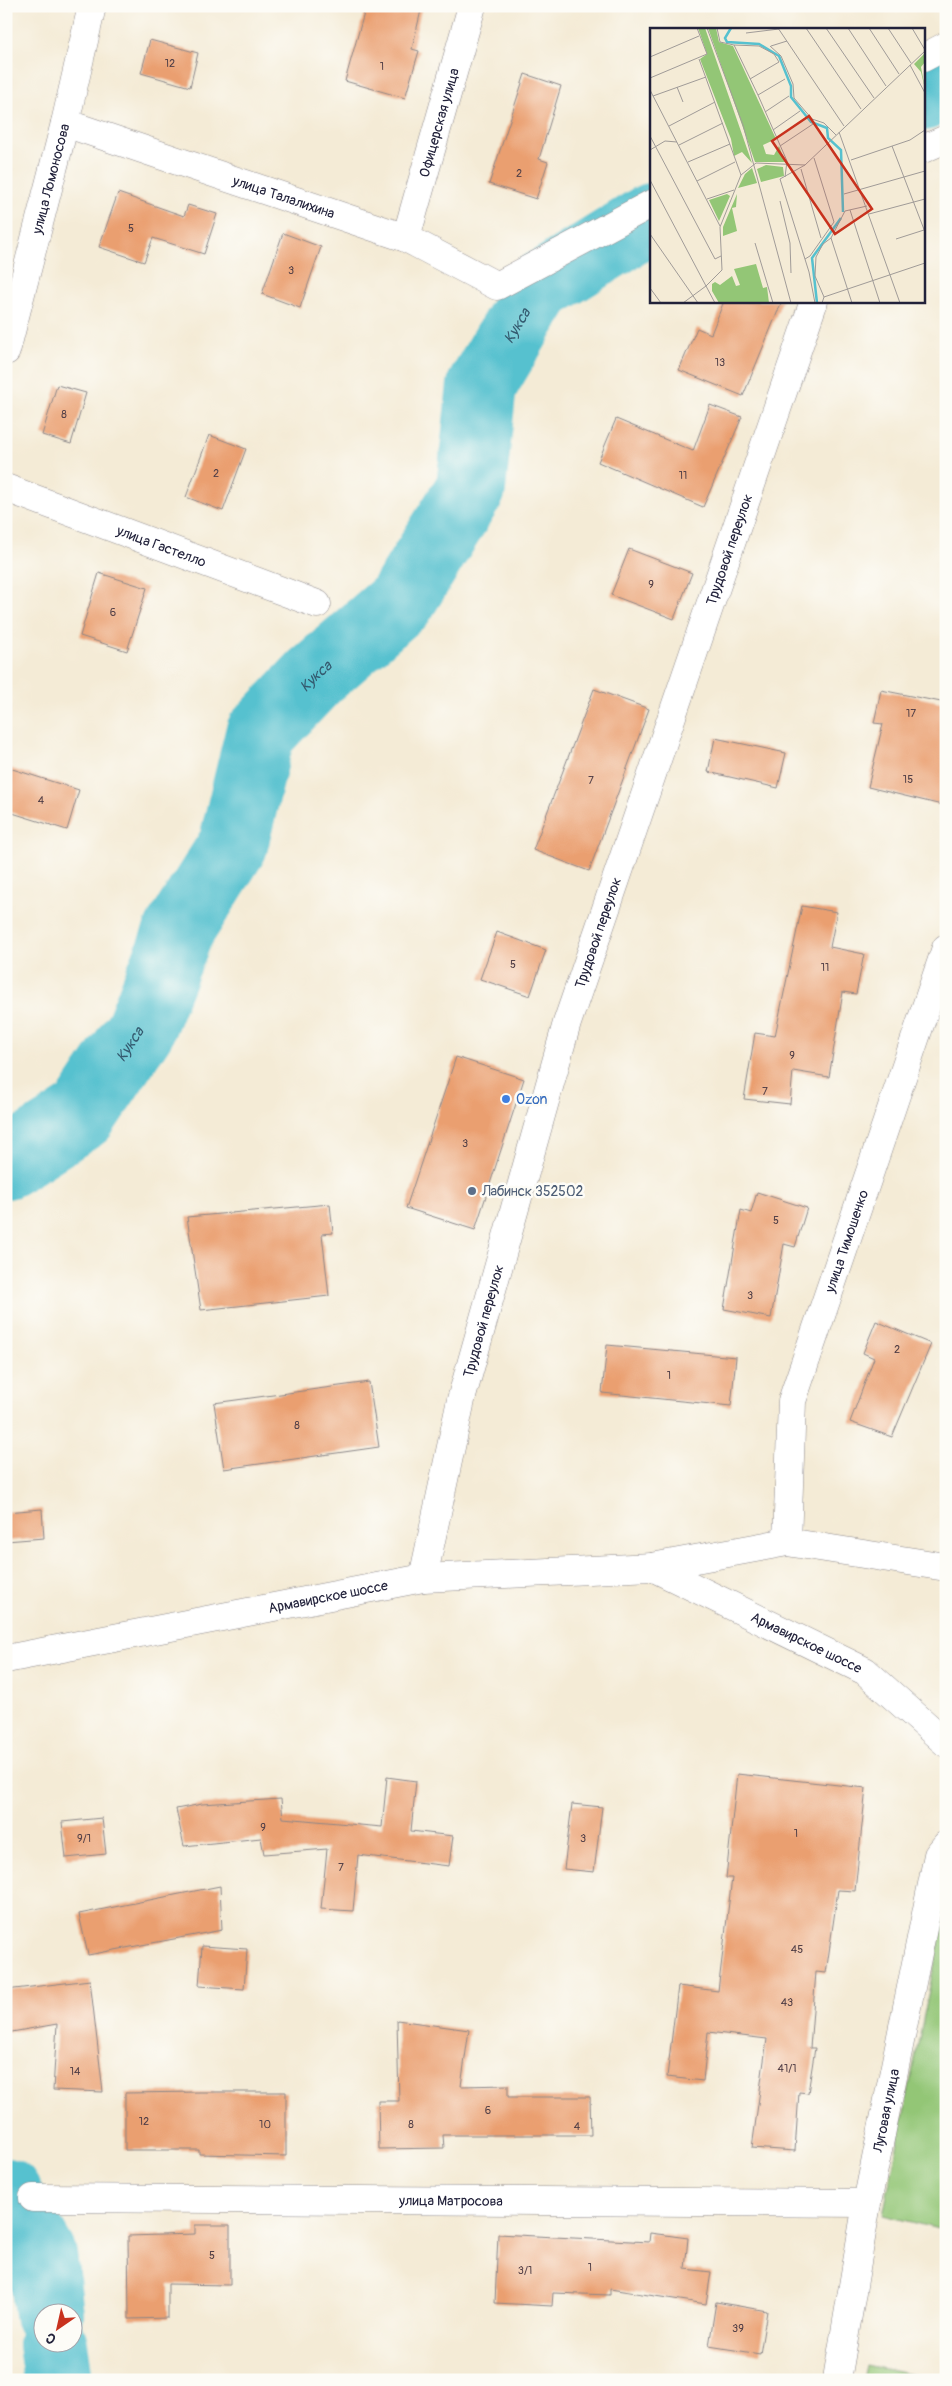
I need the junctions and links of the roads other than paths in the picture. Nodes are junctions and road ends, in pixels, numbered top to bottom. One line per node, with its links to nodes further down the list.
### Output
1 (92, 6): 5 (street, улица Ломоносова)
2 (472, 6): 9 (street, Офицерская улица)
3 (946, 46): 4 (street)
4 (924, 57)
5 (65, 123): 9 (street, улица Талалихина); 11 (street, улица Ломоносова)
6 (946, 139): 7 (street)
7 (924, 149)
8 (650, 205): 9 (street, улица Талалихина)
9 (406, 238)
10 (814, 302): 18 (street, Трудовой переулок)
11 (6, 351)
12 (6, 488): 13 (street, улица Гастелло)
13 (317, 604)
14 (946, 948): 15 (street, улица Тимошенко)
15 (787, 1542): 16 (street, Армавирское шоссе); 17 (street, Армавирское шоссе)
16 (652, 1566): 18 (street, Армавирское шоссе); 20 (street, Армавирское шоссе)
17 (946, 1567)
18 (423, 1578): 19 (street, Армавирское шоссе)
19 (6, 1659)
20 (946, 1743)
21 (946, 1845): 23 (street, Луговая улица)
22 (33, 2198): 23 (street, улица Матросова)
23 (867, 2202): 24 (street, Луговая улица)
24 (837, 2380)

